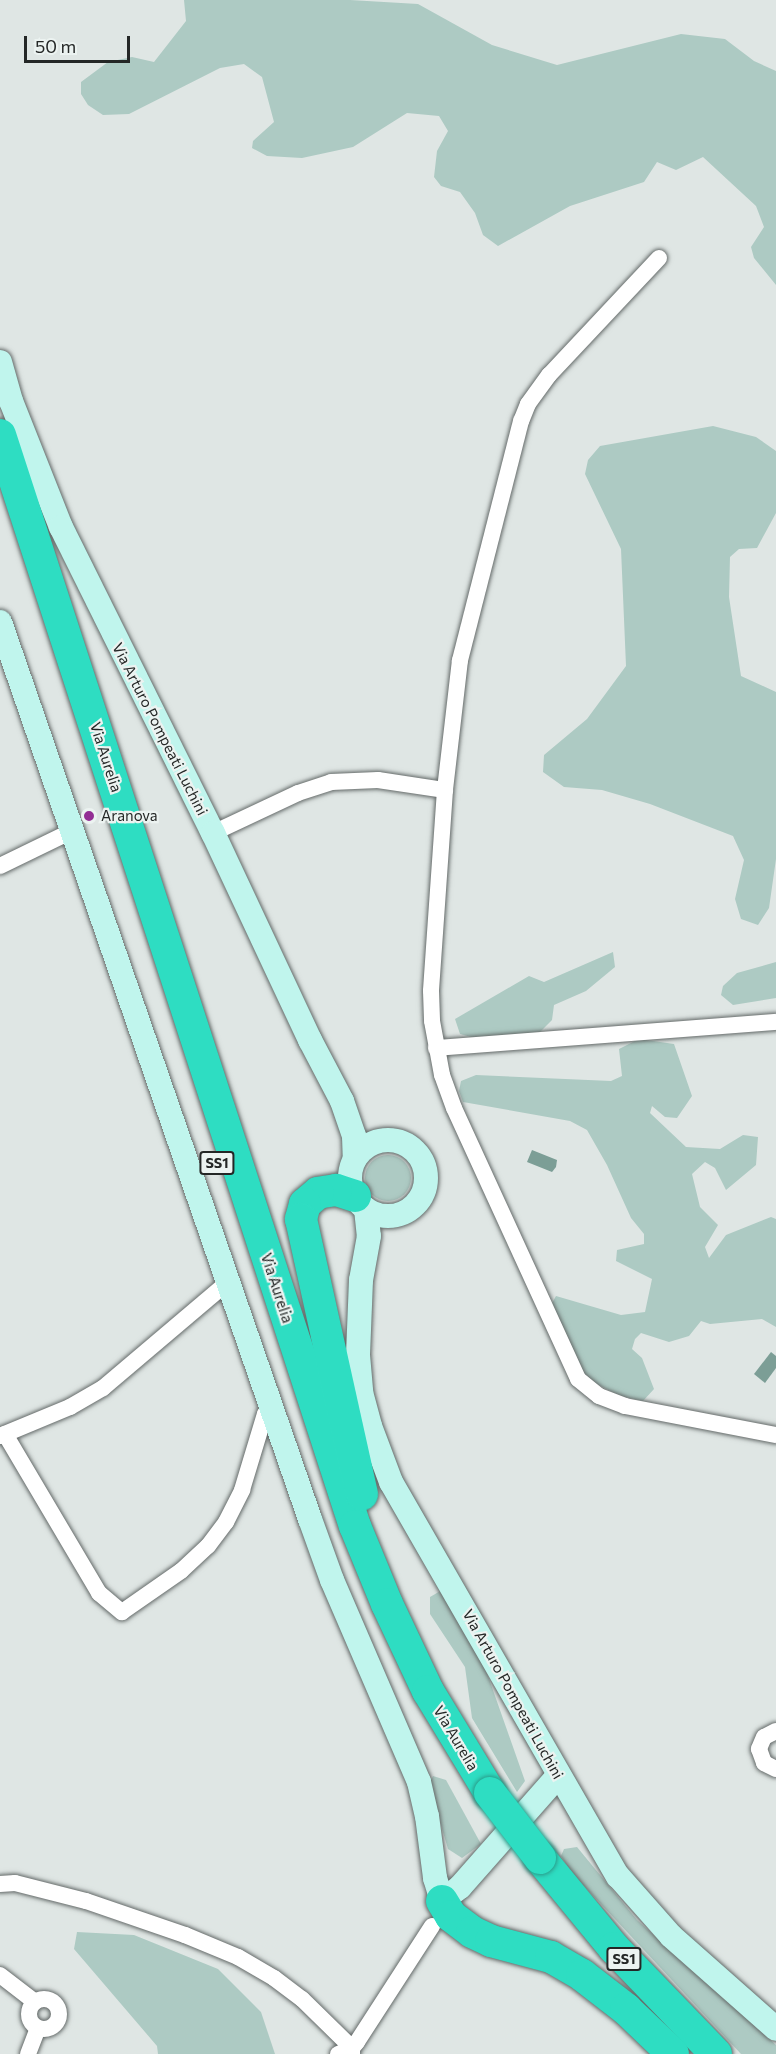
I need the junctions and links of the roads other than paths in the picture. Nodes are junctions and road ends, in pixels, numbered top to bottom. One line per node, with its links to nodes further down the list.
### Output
1 (659, 258): 6 (street)
2 (0, 362): 8 (street, Via Arturo Pompeati Luchini)
3 (0, 435): 22 (highway, Via Aurelia / SS1)
4 (0, 500): 26 (highway, Via Aurelia / SS1)
5 (0, 622): 7 (street)
6 (445, 790): 8 (street); 11 (street)
7 (72, 831): 9 (street); 17 (street)
8 (213, 833): 12 (street, Via Arturo Pompeati Luchini)
9 (0, 866)
10 (776, 1023): 11 (street)
11 (436, 1048): 21 (street)
12 (337, 1089): 13 (street, Via Arturo Pompeati Luchini); 14 (street, Via Arturo Pompeati Luchini)
13 (386, 1140): 14 (street); 16 (street)
14 (355, 1159): 15 (street)
15 (361, 1203): 16 (street); 18 (street, Via Arturo Pompeati Luchini); 22 (highway)
16 (402, 1214): 18 (street, Via Arturo Pompeati Luchini)
17 (229, 1281): 19 (street); 20 (street)
18 (360, 1301): 25 (street, Via Arturo Pompeati Luchini)
19 (272, 1409): 20 (street); 29 (street)
20 (3, 1435)
21 (776, 1435)
22 (428, 1690): 26 (highway, Via Aurelia / SS1)
23 (776, 1731): 24 (street)
24 (776, 1769)
25 (558, 1776): 29 (street); 33 (street, Via Arturo Pompeati Luchini)
26 (484, 1800): 27 (highway, Via Aurelia / SS1)
27 (532, 1865): 37 (highway, Via Aurelia / SS1); 38 (highway, Via Aurelia / SS1)
28 (0, 1884): 34 (street)
29 (437, 1914): 34 (street); 36 (highway)
30 (0, 1975): 31 (street)
31 (35, 2002): 32 (street); 32 (street)
32 (38, 2028): 35 (street)
33 (776, 2029)
34 (347, 2052)
35 (27, 2054)
36 (673, 2054)
37 (689, 2054)
38 (716, 2054)

